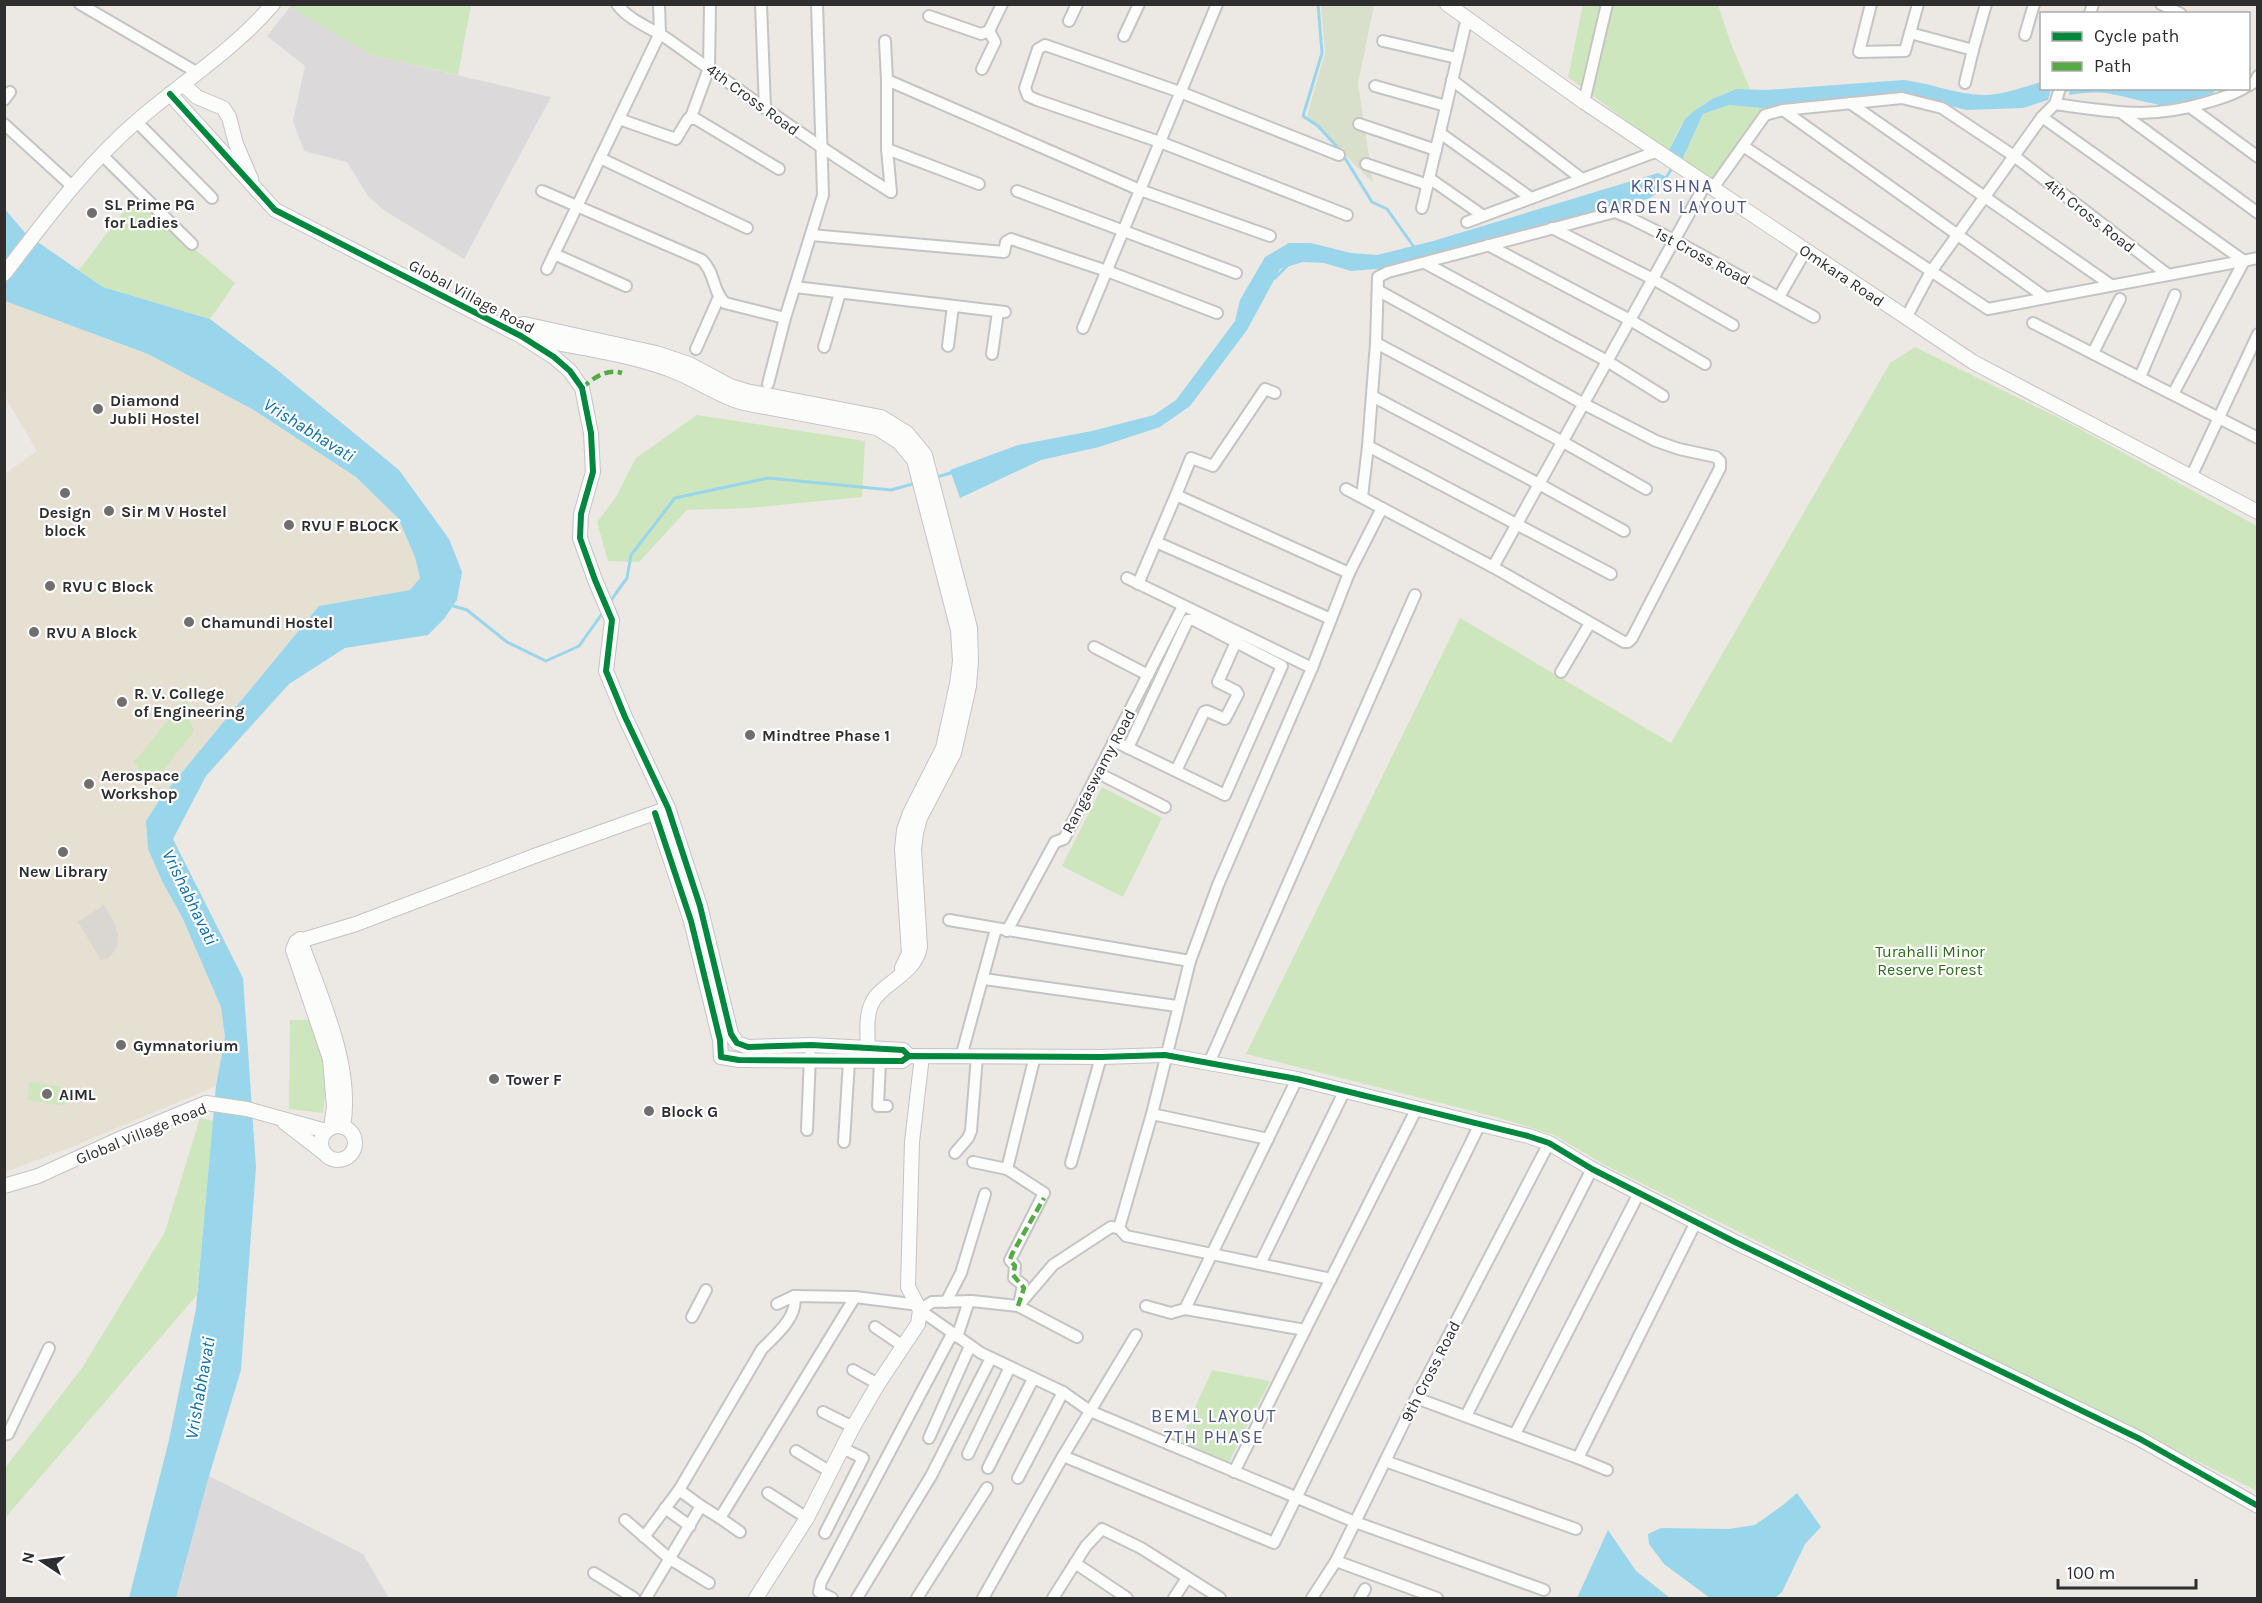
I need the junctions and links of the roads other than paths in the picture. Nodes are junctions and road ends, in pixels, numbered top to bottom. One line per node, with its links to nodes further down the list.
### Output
1 (80, 4): 34 (street)
2 (273, 4): 34 (street)
3 (617, 4): 24 (street, 4th Cross Road)
4 (659, 4): 24 (street)
5 (710, 4): 32 (street)
6 (762, 4): 48 (street)
7 (817, 4): 61 (street)
8 (1002, 4): 23 (street)
9 (1077, 4): 22 (street)
10 (1139, 4): 27 (street)
11 (1217, 4): 41 (street)
12 (1447, 4): 21 (street, Omkara Road)
13 (1607, 4): 44 (street)
14 (1871, 4): 25 (street)
15 (1918, 4): 25 (street)
16 (1986, 4): 30 (street)
17 (2034, 4): 26 (street)
18 (2161, 4): 19 (street)
19 (2177, 12)
20 (929, 16): 23 (street)
21 (1467, 18): 31 (street); 44 (street, Omkara Road)
22 (1069, 21)
23 (989, 31): 33 (street)
24 (660, 33): 32 (street, 4th Cross Road); 53 (street)
25 (1910, 33): 30 (street)
26 (2025, 35)
27 (1124, 36)
28 (885, 41): 35 (street)
29 (1383, 42): 31 (street)
30 (1973, 50): 37 (street)
31 (1457, 58): 36 (street)
32 (709, 68): 48 (street, 4th Cross Road); 51 (street)
33 (982, 69)
34 (198, 73): 38 (street)
35 (887, 80): 60 (street); 78 (street)
36 (1452, 80): 46 (street); 71 (street)
37 (1965, 83)
38 (183, 84): 42 (street); 76 (street)
39 (1375, 86): 46 (street)
40 (2241, 90): 47 (street)
41 (1180, 92): 58 (street); 58 (street); 65 (street)
42 (170, 94): 54 (street); 76 (street, Global Village Road)
43 (2057, 97): 50 (street); 52 (street)
44 (1584, 102): 63 (street, Omkara Road)
45 (1850, 104): 49 (street, 4th Cross Road); 66 (street, 4th Cross Road); 80 (street)
46 (1446, 106): 57 (street)
47 (2190, 107): 50 (street); 67 (street)
48 (765, 108): 61 (street, 4th Cross Road)
49 (1783, 110): 59 (street); 93 (street)
50 (2122, 113): 85 (street)
51 (691, 117): 53 (street); 70 (street)
52 (2043, 117): 66 (street); 101 (street)
53 (619, 119): 68 (street)
54 (136, 121): 64 (street); 81 (street)
55 (1359, 123): 62 (street)
56 (4, 124): 75 (street)
57 (1440, 133): 62 (street); 82 (street)
58 (1160, 142): 78 (street); 86 (street)
59 (1743, 146): 74 (street); 106 (street)
60 (887, 149): 61 (street, 4th Cross Road); 73 (street)
61 (823, 150): 92 (street)
62 (1436, 150): 72 (street)
63 (1661, 153): 71 (street); 74 (street, Omkara Road)
64 (102, 155): 75 (street); 96 (street)
65 (1340, 155)
66 (2014, 156): 80 (street); 108 (street, 4th Cross Road)
67 (2258, 157)
68 (600, 158): 83 (street); 89 (street)
69 (1366, 164): 72 (street)
70 (779, 169)
71 (1582, 179): 82 (street)
72 (1428, 182): 84 (street); 87 (street)
73 (979, 184)
74 (1709, 186): 95 (street); 98 (street, Omkara Road)
75 (74, 187): 107 (street)
76 (254, 187): 128 (street, Global Village Road)
77 (542, 190): 83 (street)
78 (1140, 190): 91 (street); 94 (street)
79 (1017, 192): 91 (street)
80 (1985, 197): 93 (street); 110 (street)
81 (212, 198)
82 (1531, 198): 87 (street)
83 (578, 205): 99 (street); 116 (street)
84 (1422, 208)
85 (2258, 213)
86 (1347, 215)
87 (1482, 215): 88 (street)
88 (1467, 222)
89 (747, 228)
90 (1552, 228): 95 (street, 1st Cross Road); 97 (street, 1st Cross Road); 109 (street)
91 (1123, 232): 104 (street); 105 (street)
92 (811, 235): 104 (street); 112 (street)
93 (1958, 235): 106 (street); 118 (street)
94 (1270, 236)
95 (1674, 240): 109 (street); 117 (street, 1st Cross Road)
96 (192, 244)
97 (1488, 245): 102 (street, 1st Cross Road); 125 (street)
98 (1806, 250): 117 (street); 124 (street, Omkara Road)
99 (554, 254): 103 (street); 111 (street)
100 (2258, 258): 101 (street)
101 (2244, 261): 108 (street); 143 (street)
102 (1425, 263): 113 (street, 1st Cross Road); 138 (street)
103 (547, 269)
104 (1107, 271): 121 (street); 129 (street)
105 (1236, 273)
106 (1930, 273): 118 (street); 124 (street)
107 (4, 274)
108 (2167, 274): 110 (street)
109 (1653, 279): 125 (street); 127 (street)
110 (2111, 285): 118 (street)
111 (626, 286)
112 (795, 287): 114 (street); 123 (street)
113 (1378, 291): 132 (street); 146 (street)
114 (840, 293): 120 (street); 134 (street)
115 (2175, 295): 140 (street)
116 (719, 297): 123 (street); 135 (street)
117 (1779, 297): 122 (street, 1st Cross Road)
118 (2046, 298)
119 (2120, 299): 136 (street)
120 (953, 306): 133 (street); 137 (street)
121 (1217, 313)
122 (1814, 317)
123 (785, 318): 141 (street)
124 (1906, 318): 152 (street, Omkara Road)
125 (1630, 320): 138 (street); 139 (street)
126 (2033, 323): 136 (street)
127 (1733, 325)
128 (507, 328): 131 (street, Global Village Road); 151 (street)
129 (1083, 328)
130 (2258, 334): 147 (street)
131 (521, 336): 151 (street); 182 (street, Global Village Road)
132 (1376, 343): 144 (street); 149 (street)
133 (948, 346)
134 (824, 347)
135 (696, 349)
136 (2093, 353): 140 (street)
137 (992, 354)
138 (1607, 361): 145 (street); 146 (street)
139 (1705, 364)
140 (2140, 377): 143 (street)
141 (768, 384)
142 (1275, 393): 156 (street)
143 (2173, 394): 147 (street)
144 (1372, 396): 150 (street); 153 (street)
145 (1663, 396)
146 (1584, 404): 149 (street); 171 (street)
147 (2219, 417): 148 (street); 152 (street)
148 (2258, 438)
149 (1563, 442): 153 (street); 155 (street)
150 (1368, 446): 157 (street); 160 (street)
151 (920, 458): 193 (street)
152 (2191, 477): 159 (street, Omkara Road)
153 (1539, 484): 160 (street); 161 (street)
154 (1346, 489): 157 (street)
155 (1646, 489)
156 (1176, 495): 162 (street); 164 (street)
157 (1362, 497): 158 (street)
158 (1382, 508): 163 (street); 164 (street)
159 (2258, 512)
160 (1516, 525): 163 (street); 165 (street)
161 (1624, 531)
162 (1156, 542): 167 (street); 170 (street)
163 (1493, 567): 171 (street)
164 (1349, 573): 170 (street)
165 (1611, 574)
166 (1127, 579): 167 (street)
167 (1138, 584): 169 (street)
168 (1415, 595): 198 (street)
169 (1183, 606): 172 (street); 176 (street, Rangaswamy Road)
170 (1331, 619): 174 (street)
171 (1590, 623): 175 (street)
172 (1238, 638): 174 (street); 178 (street); 179 (street); 179 (street)
173 (1094, 647): 176 (street)
174 (1312, 668): 185 (street)
175 (1561, 672)
176 (1148, 675): 177 (street, Rangaswamy Road)
177 (1114, 741): 178 (street); 180 (street, Rangaswamy Road)
178 (1128, 748): 179 (street)
179 (1176, 771)
180 (1098, 773): 181 (street); 184 (street, Rangaswamy Road)
181 (1165, 807)
182 (661, 810): 188 (street); 196 (street); 206 (street)
183 (949, 920): 184 (street)
184 (1002, 930): 185 (street); 186 (street, Rangaswamy Road)
185 (1190, 961): 187 (street)
186 (984, 979): 187 (street); 194 (street, Rangaswamy Road)
187 (1177, 1006): 189 (street)
188 (811, 1046): 193 (street); 196 (street)
189 (1165, 1055): 195 (street); 198 (street); 203 (street)
190 (915, 1056): 193 (street); 194 (street); 233 (street)
191 (976, 1056): 192 (street); 194 (street); 212 (street)
192 (1035, 1056): 195 (street); 215 (street)
193 (872, 1057): 197 (street); 201 (street)
194 (961, 1057)
195 (1101, 1057): 214 (street)
196 (810, 1060): 197 (street); 207 (street)
197 (849, 1061): 209 (street)
198 (1209, 1063): 199 (street)
199 (1297, 1079): 200 (street); 208 (street)
200 (1345, 1090): 202 (street); 223 (street)
201 (887, 1106)
202 (1418, 1108): 205 (street); 224 (street)
203 (1152, 1114): 208 (street); 221 (street)
204 (274, 1117): 206 (street, Global Village Road); 211 (street, Global Village Road); 217 (street, Global Village Road)
205 (1480, 1124): 210 (street); 272 (street)
206 (333, 1129): 211 (street); 211 (street)
207 (807, 1131)
208 (1268, 1138): 222 (street)
209 (844, 1142)
210 (1549, 1143): 216 (street); 250 (street, 9th Cross Road)
211 (324, 1153)
212 (955, 1153)
213 (973, 1162): 215 (street)
214 (1071, 1163)
215 (1007, 1169): 231 (street)
216 (1592, 1169): 218 (street); 253 (street)
217 (4, 1186)
218 (1639, 1193): 220 (street); 255 (street)
219 (985, 1194): 229 (street)
220 (1696, 1222): 262 (street); 274 (street)
221 (1119, 1228): 222 (street); 231 (street)
222 (1211, 1253): 223 (street); 234 (street)
223 (1260, 1264): 224 (street)
224 (1331, 1279): 237 (street)
225 (706, 1290): 235 (street)
226 (794, 1296): 227 (street); 230 (street); 270 (street)
227 (855, 1296): 233 (street); 276 (street)
228 (969, 1301): 229 (street); 231 (street); 238 (street)
229 (946, 1302): 233 (street)
230 (777, 1304)
231 (1018, 1306): 240 (street)
232 (1146, 1306): 234 (street)
233 (919, 1307): 238 (street); 241 (street)
234 (1185, 1309): 237 (street)
235 (692, 1317)
236 (875, 1327): 241 (street)
237 (1305, 1330): 267 (street)
238 (955, 1335): 242 (street); 295 (street)
239 (1136, 1335): 251 (street)
240 (1077, 1337)
241 (903, 1346): 248 (street)
242 (970, 1346): 244 (street); 257 (street)
243 (49, 1348): 256 (street)
244 (991, 1358): 245 (street); 296 (street)
245 (1010, 1367): 247 (street); 260 (street)
246 (853, 1370): 248 (street)
247 (1033, 1379): 249 (street); 264 (street)
248 (878, 1384): 254 (street)
249 (1063, 1392): 251 (street); 268 (street)
250 (1416, 1398): 253 (street); 263 (street, 9th Cross Road)
251 (1090, 1411): 261 (street); 267 (street)
252 (823, 1412): 254 (street)
253 (1466, 1416): 255 (street)
254 (853, 1427): 258 (street)
255 (1515, 1434): 262 (street)
256 (4, 1435)
257 (929, 1438)
258 (842, 1448): 266 (street); 283 (street)
259 (796, 1451): 266 (street)
260 (968, 1454)
261 (1063, 1456): 272 (street); 298 (street)
262 (1578, 1458): 265 (street)
263 (1384, 1461): 279 (street, 9th Cross Road); 281 (street)
264 (988, 1468)
265 (1607, 1470)
266 (830, 1471): 277 (street)
267 (1234, 1472): 272 (street)
268 (1018, 1478)
269 (987, 1488): 297 (street)
270 (679, 1490): 273 (street); 275 (street)
271 (768, 1493): 277 (street)
272 (1295, 1496): 279 (street)
273 (701, 1506): 276 (street); 280 (street)
274 (2258, 1506)
275 (665, 1508): 280 (street); 284 (street)
276 (720, 1518): 282 (street)
277 (807, 1518): 294 (street)
278 (625, 1520): 284 (street)
279 (1355, 1522): 286 (street, 9th Cross Road); 291 (street)
280 (690, 1526): 285 (street)
281 (1576, 1529)
282 (740, 1532)
283 (825, 1533)
284 (644, 1537): 285 (street)
285 (670, 1559): 290 (street); 293 (street)
286 (1336, 1561): 303 (street, 9th Cross Road); 304 (street)
287 (1075, 1563): 289 (street); 299 (street); 300 (street)
288 (594, 1573): 292 (street)
289 (1187, 1578): 301 (street); 302 (street)
290 (709, 1583)
291 (1544, 1590)
292 (634, 1599)
293 (646, 1599)
294 (756, 1599)
295 (832, 1599)
296 (857, 1599)
297 (917, 1599)
298 (983, 1599)
299 (1053, 1599)
300 (1127, 1599)
301 (1174, 1599)
302 (1220, 1599)
303 (1312, 1599)
304 (1437, 1599)

